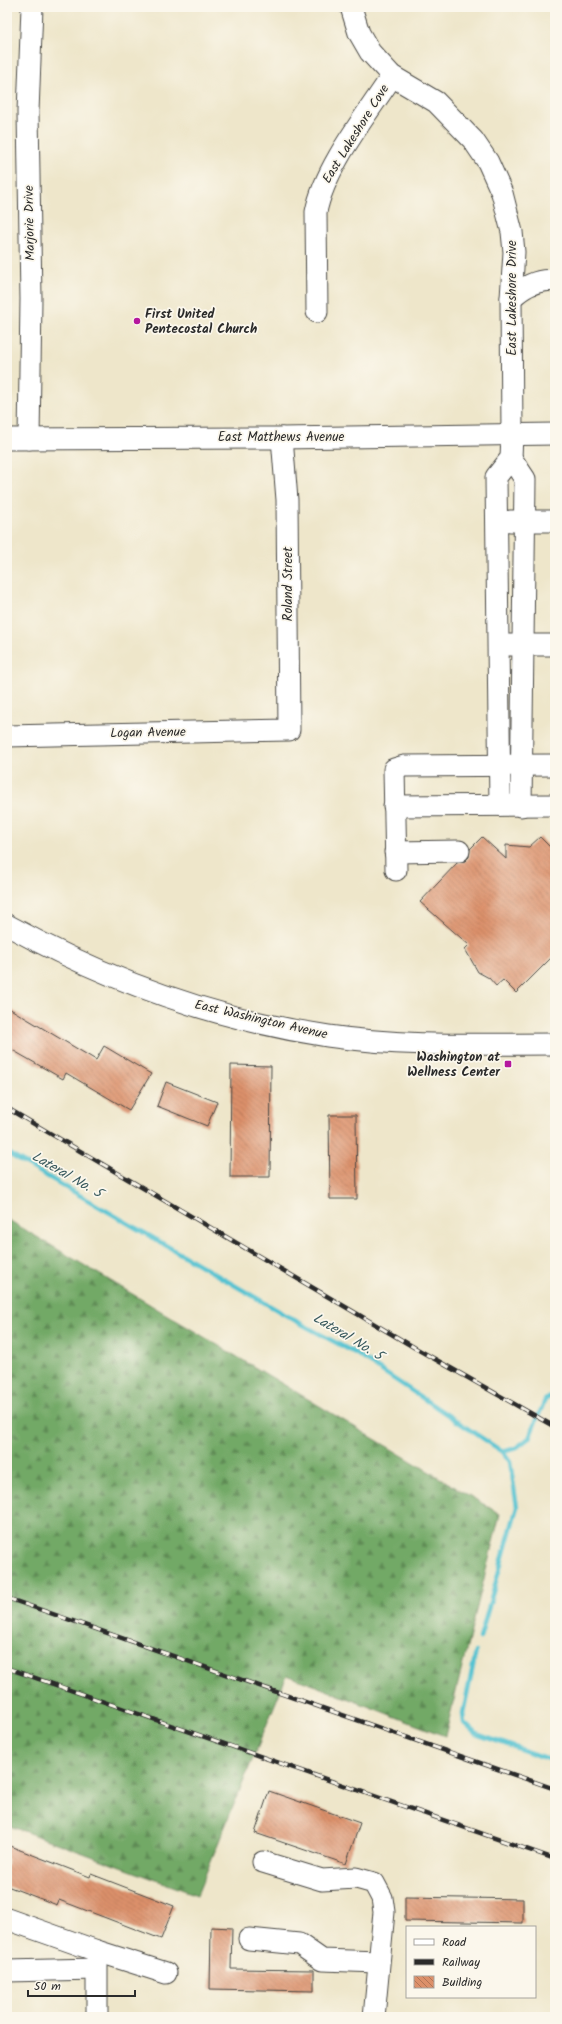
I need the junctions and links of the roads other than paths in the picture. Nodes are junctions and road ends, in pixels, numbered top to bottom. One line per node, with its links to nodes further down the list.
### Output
1 (32, 7): 11 (street, Marjorie Drive)
2 (351, 7): 3 (street, East Lakeshore Drive)
3 (392, 76): 5 (street, East Lakeshore Drive); 6 (street, East Lakeshore Cove)
4 (555, 281): 5 (street)
5 (511, 298): 7 (street, East Lakeshore Drive)
6 (317, 312)
7 (512, 434): 8 (street, East Matthews Avenue); 9 (street, East Matthews Avenue); 12 (street, East Lakeshore Drive)
8 (555, 434)
9 (282, 438): 11 (street, East Matthews Avenue); 21 (street, Roland Street)
10 (7, 439): 11 (street, East Matthews Avenue)
11 (29, 439)
12 (510, 458): 13 (street); 14 (street)
13 (497, 520): 14 (street); 17 (street)
14 (524, 521): 15 (street); 16 (street)
15 (555, 522)
16 (522, 644): 17 (street); 18 (street); 19 (street)
17 (498, 645): 20 (street)
18 (555, 645)
19 (522, 688): 20 (street); 23 (street)
20 (498, 689): 25 (street)
21 (289, 730): 22 (street, Logan Avenue)
22 (7, 736)
23 (522, 765): 24 (street); 25 (street); 29 (street)
24 (555, 765)
25 (499, 766): 26 (street); 28 (street)
26 (500, 805): 28 (street); 29 (street)
27 (555, 805): 29 (street)
28 (394, 806): 30 (street)
29 (521, 806)
30 (459, 851)
31 (7, 925): 32 (street, East Washington Avenue)
32 (555, 1044)
33 (263, 1862): 37 (street)
34 (7, 1919): 36 (street)
35 (249, 1939): 37 (street)
36 (97, 1960): 38 (street); 39 (street); 40 (street)
37 (378, 1962): 41 (street)
38 (7, 1970)
39 (166, 1972)
40 (97, 2017)
41 (374, 2017)

